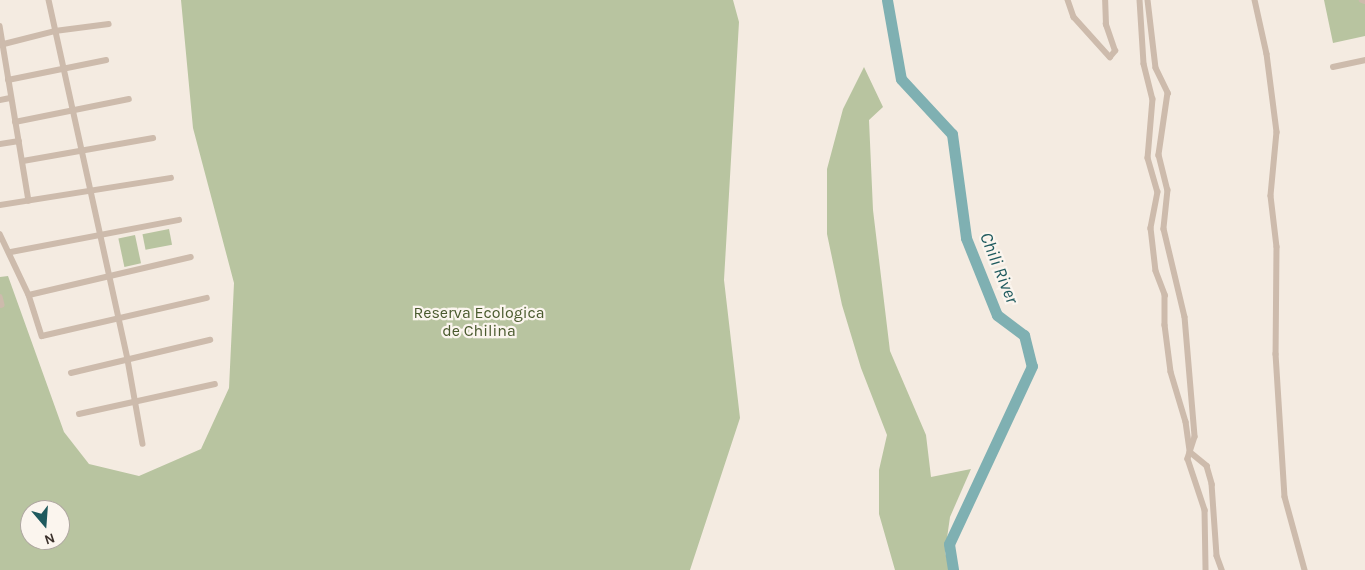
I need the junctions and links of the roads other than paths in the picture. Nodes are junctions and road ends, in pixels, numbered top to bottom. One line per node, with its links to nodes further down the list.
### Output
1 (49, 0): 9 (street)
2 (1068, 0): 3 (street)
3 (1106, 0)
4 (1140, 0): 48 (street)
5 (1148, 0): 48 (street)
6 (1255, 0): 51 (street)
7 (109, 24): 9 (street)
8 (0, 26): 10 (street)
9 (55, 31): 10 (street); 13 (street)
10 (2, 44): 15 (street)
11 (106, 60): 13 (street)
12 (1365, 60): 14 (street)
13 (62, 67): 15 (street); 19 (street)
14 (1333, 67)
15 (8, 80): 16 (street)
16 (10, 98): 18 (street); 20 (street)
17 (128, 99): 19 (street)
18 (0, 100)
19 (72, 109): 20 (street); 24 (street)
20 (15, 122): 22 (street)
21 (153, 138): 24 (street)
22 (19, 141): 23 (street); 25 (street)
23 (0, 144)
24 (81, 150): 25 (street); 27 (street)
25 (23, 161): 28 (street)
26 (171, 178): 27 (street)
27 (92, 191): 28 (street); 31 (street)
28 (29, 201): 29 (street)
29 (0, 205)
30 (179, 220): 31 (street)
31 (101, 233): 33 (street); 35 (street)
32 (0, 234): 33 (street)
33 (11, 252): 36 (street)
34 (191, 257): 35 (street)
35 (110, 275): 36 (street); 40 (street)
36 (29, 295): 40 (street)
37 (0, 297): 39 (street)
38 (207, 298): 40 (street)
39 (2, 305)
40 (119, 318): 42 (street)
41 (210, 340): 42 (street)
42 (128, 360): 43 (street); 45 (street)
43 (71, 373)
44 (215, 384): 45 (street)
45 (135, 402): 46 (street); 47 (street)
46 (79, 414)
47 (143, 444)
48 (1190, 452): 49 (street); 50 (street)
49 (1206, 570)
50 (1222, 570)
51 (1305, 570)

